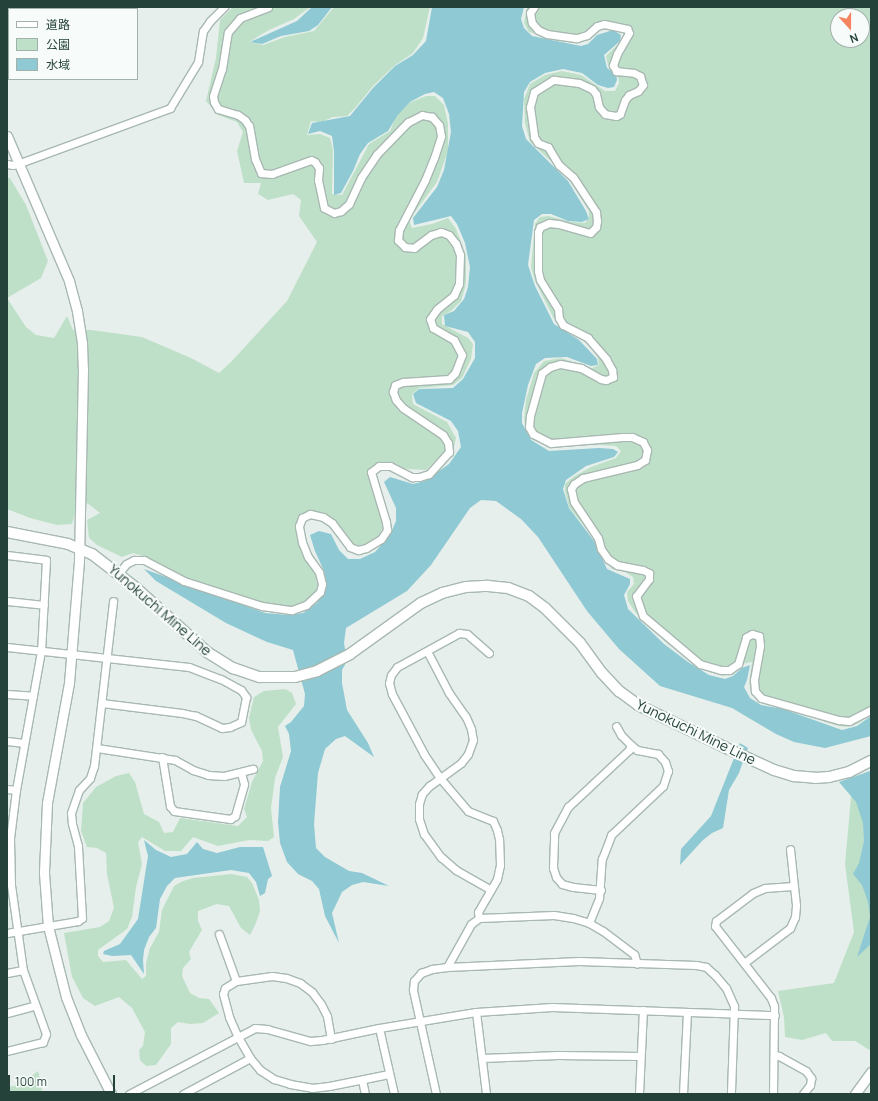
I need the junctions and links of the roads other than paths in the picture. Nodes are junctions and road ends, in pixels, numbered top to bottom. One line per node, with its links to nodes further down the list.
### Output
1 (224, 7): 5 (street)
2 (268, 7): 10 (street)
3 (534, 7): 23 (street)
4 (7, 136): 5 (street)
5 (20, 163): 6 (street); 8 (street)
6 (7, 164)
7 (7, 532): 8 (main road, Yunokuchi Mine Line)
8 (80, 548): 10 (main road, Yunokuchi Mine Line); 18 (street)
9 (7, 555): 13 (street)
10 (118, 574): 30 (main road, Yunokuchi Mine Line)
11 (7, 601): 13 (street)
12 (113, 601): 19 (street)
13 (44, 605): 15 (street)
14 (7, 647): 15 (street)
15 (40, 651): 18 (street); 21 (street)
16 (427, 651): 17 (street); 33 (street); 33 (street)
17 (489, 653)
18 (71, 654): 19 (street); 44 (street)
19 (106, 658): 22 (street); 22 (street)
20 (7, 694): 21 (street)
21 (33, 696): 26 (street)
22 (102, 703): 28 (street)
23 (871, 710)
24 (616, 726): 27 (street)
25 (7, 741): 26 (street)
26 (24, 743): 35 (street)
27 (631, 746): 41 (street); 41 (street)
28 (97, 748): 29 (street); 44 (street)
29 (162, 757): 32 (street); 32 (street)
30 (871, 761)
31 (253, 769): 32 (street)
32 (241, 773)
33 (440, 778): 40 (street); 40 (street)
34 (7, 789): 35 (street)
35 (16, 790): 36 (street)
36 (8, 838): 38 (street)
37 (790, 849): 39 (street)
38 (9, 885): 45 (street)
39 (793, 886): 48 (street); 48 (street)
40 (491, 890): 42 (street)
41 (601, 890): 43 (street)
42 (479, 918): 43 (street); 50 (street)
43 (589, 923): 49 (street)
44 (48, 926): 45 (street); 75 (street)
45 (16, 931): 46 (street); 51 (street)
46 (7, 933)
47 (219, 934): 53 (street)
48 (744, 963): 60 (street)
49 (637, 964): 50 (street); 59 (street)
50 (447, 967): 61 (street)
51 (22, 970): 52 (street); 54 (street)
52 (7, 973)
53 (236, 981): 63 (street); 64 (street)
54 (34, 1006): 58 (street); 65 (street)
55 (642, 1010): 56 (street); 57 (street); 67 (street)
56 (476, 1012): 61 (street); 69 (street)
57 (687, 1012): 59 (street); 84 (street)
58 (7, 1014)
59 (734, 1014): 60 (street); 85 (street)
60 (775, 1015): 66 (street)
61 (419, 1020): 62 (street); 81 (street)
62 (379, 1028): 64 (street); 71 (street)
63 (238, 1036): 64 (street); 68 (street); 73 (street)
64 (331, 1039)
65 (7, 1051)
66 (774, 1055): 86 (street); 87 (street)
67 (640, 1056): 69 (street); 83 (street)
68 (250, 1058): 72 (street); 74 (street)
69 (482, 1058): 82 (street)
70 (871, 1072): 88 (street)
71 (389, 1074): 72 (street); 80 (street)
72 (362, 1080): 79 (street)
73 (144, 1086): 76 (street); 77 (street)
74 (196, 1091): 78 (street)
75 (111, 1094)
76 (129, 1094)
77 (148, 1094)
78 (183, 1094)
79 (365, 1094)
80 (394, 1094)
81 (436, 1094)
82 (486, 1094)
83 (639, 1094)
84 (683, 1094)
85 (731, 1094)
86 (773, 1094)
87 (803, 1094)
88 (855, 1094)

